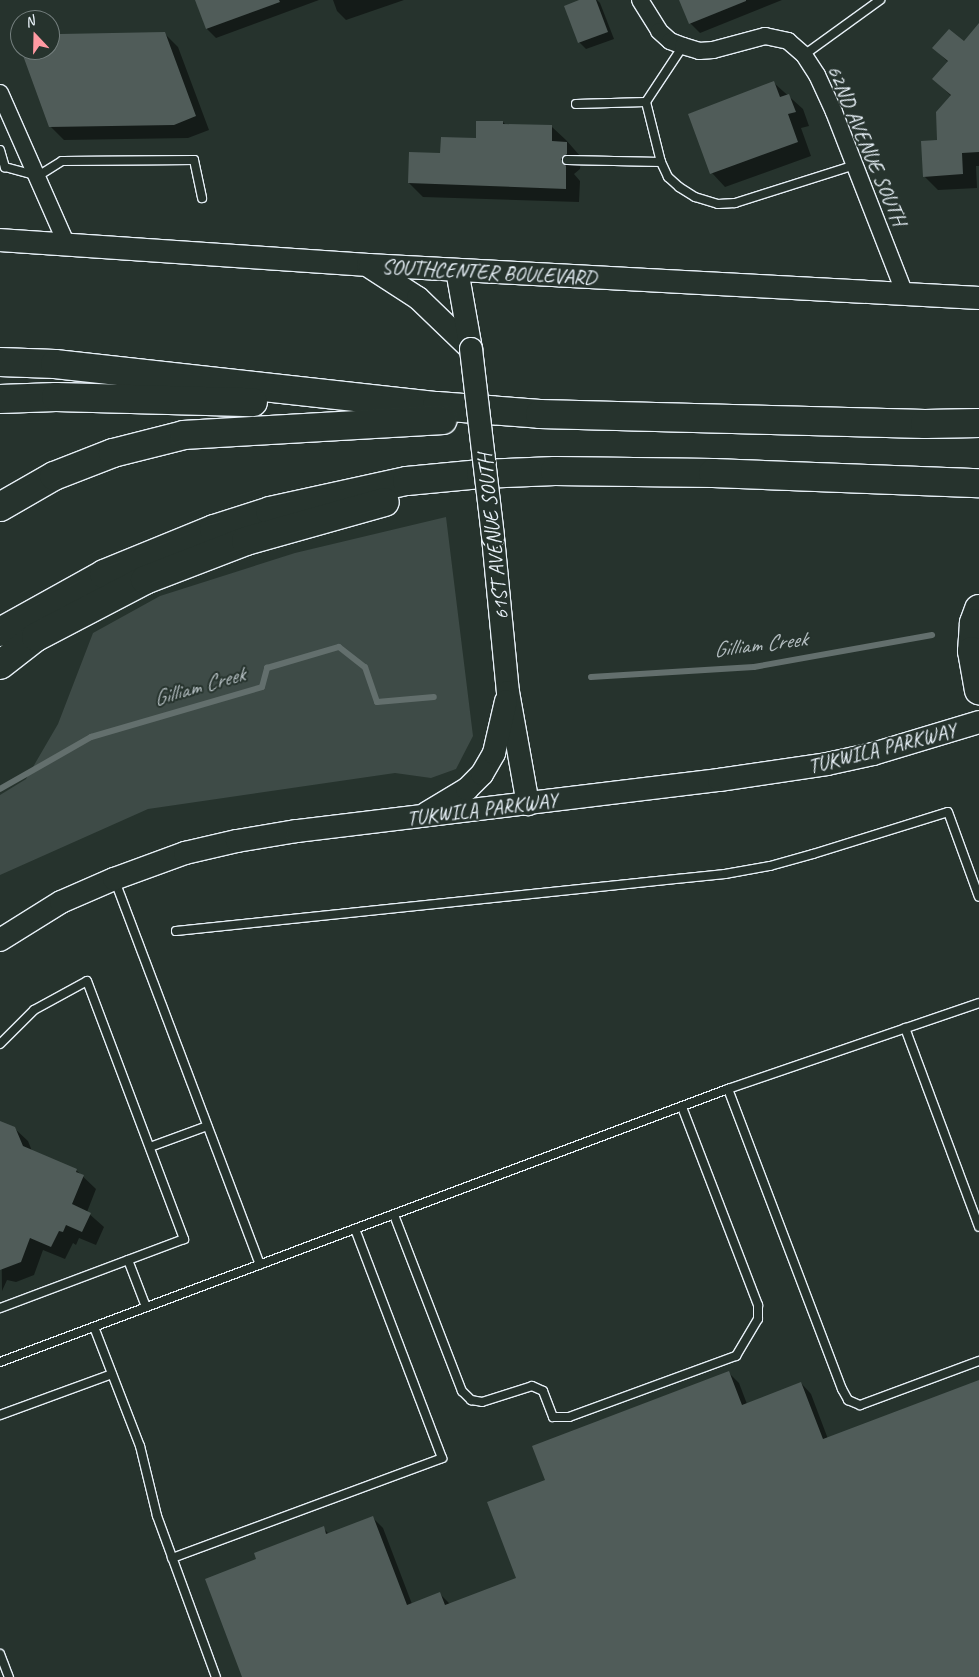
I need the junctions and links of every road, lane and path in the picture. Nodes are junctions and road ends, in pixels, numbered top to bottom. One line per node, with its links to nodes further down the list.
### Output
1 (640, 0): 3 (street, 62ND AVENUE SOUTH)
2 (880, 0): 4 (lane)
3 (683, 46): 4 (street, 62ND AVENUE SOUTH); 6 (lane)
4 (804, 55): 11 (street, 62ND AVENUE SOUTH)
5 (0, 93): 13 (street)
6 (646, 102): 7 (lane); 10 (lane)
7 (576, 104)
8 (0, 150): 12 (lane)
9 (567, 160): 10 (lane)
10 (661, 162): 11 (lane)
11 (855, 165): 19 (street, 62ND AVENUE SOUTH)
12 (2, 167): 13 (lane)
13 (38, 176): 14 (lane); 16 (street)
14 (202, 198)
15 (0, 240): 16 (main road, SOUTHCENTER BOULEVARD)
16 (68, 246): 17 (main road, SOUTHCENTER BOULEVARD)
17 (368, 265): 18 (main road, SOUTHCENTER BOULEVARD); 21 (main road)
18 (457, 270): 19 (main road, SOUTHCENTER BOULEVARD); 21 (main road, 61ST AVENUE SOUTH)
19 (905, 294): 20 (main road, SOUTHCENTER BOULEVARD)
20 (979, 298)
21 (471, 349): 34 (main road, 61ST AVENUE SOUTH, bridge)
22 (0, 362): 24 (highway)
23 (0, 398): 24 (highway)
24 (437, 406): 25 (highway)
25 (540, 414): 26 (highway); 29 (highway)
26 (979, 424)
27 (481, 474): 28 (highway); 31 (highway); 32 (highway)
28 (979, 483)
29 (0, 508)
30 (979, 609): 33 (highway)
31 (0, 632)
32 (0, 665)
33 (979, 690)
34 (508, 692): 36 (main road, 61ST AVENUE SOUTH); 37 (main road)
35 (979, 722): 36 (main road, TUKWILA PARKWAY)
36 (528, 804): 37 (main road, TUKWILA PARKWAY)
37 (421, 817): 38 (main road, TUKWILA PARKWAY)
38 (114, 879): 41 (main road, TUKWILA PARKWAY); 47 (lane)
39 (979, 897): 40 (lane)
40 (176, 931)
41 (0, 940)
42 (979, 1003): 43 (lane)
43 (905, 1028): 45 (lane); 50 (lane)
44 (0, 1044): 48 (lane)
45 (728, 1089): 46 (lane); 57 (lane)
46 (682, 1107): 49 (lane); 49 (lane)
47 (207, 1126): 48 (lane); 53 (lane)
48 (150, 1148): 52 (lane)
49 (394, 1214): 51 (lane)
50 (979, 1227)
51 (355, 1229): 53 (lane); 61 (lane)
52 (128, 1260): 54 (lane); 55 (lane)
53 (260, 1265): 54 (lane)
54 (146, 1307): 56 (lane)
55 (0, 1308)
56 (94, 1327): 58 (lane); 59 (lane)
57 (979, 1361)
58 (0, 1362)
59 (112, 1374): 60 (lane); 61 (lane)
60 (0, 1415)
61 (172, 1558): 64 (lane)
62 (0, 1654): 63 (lane)
63 (9, 1677)
64 (216, 1677)

